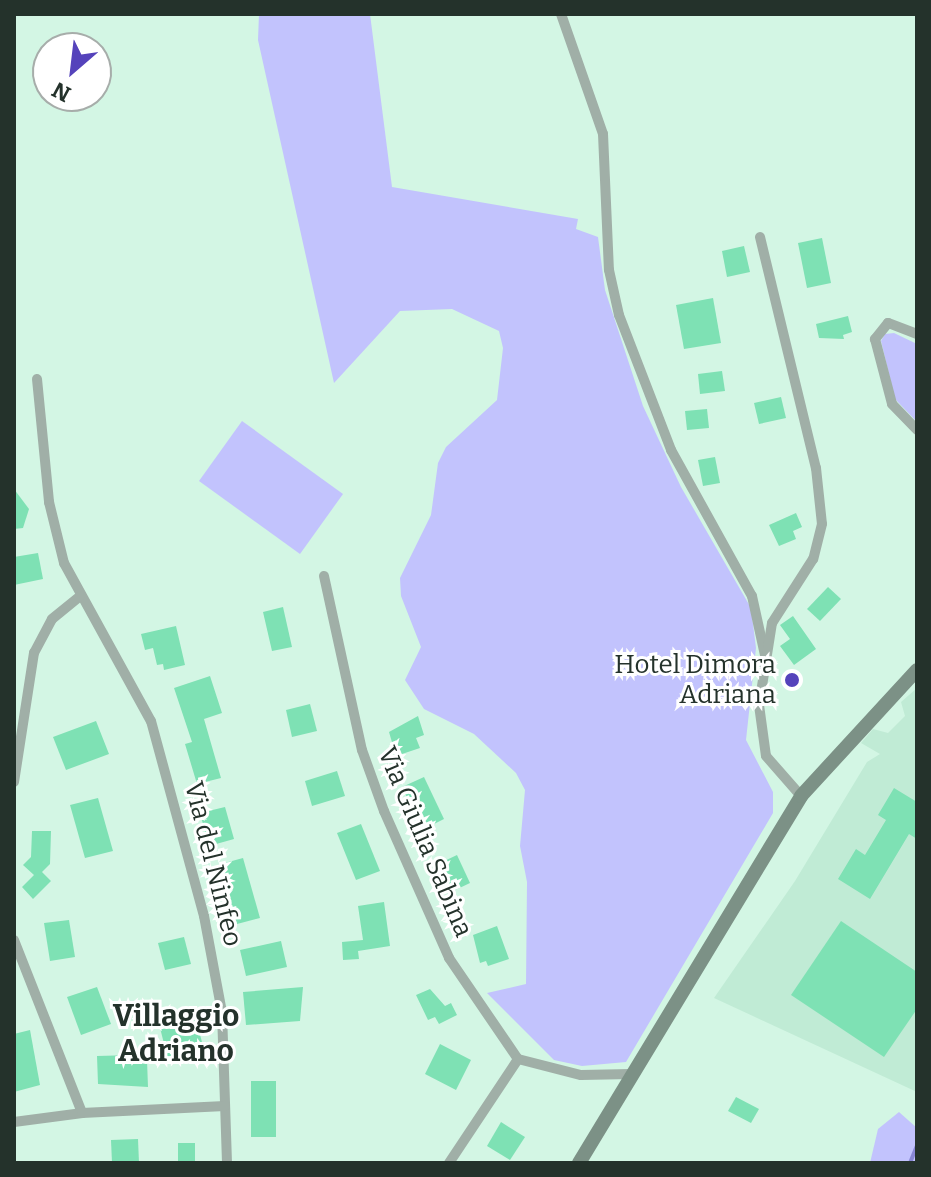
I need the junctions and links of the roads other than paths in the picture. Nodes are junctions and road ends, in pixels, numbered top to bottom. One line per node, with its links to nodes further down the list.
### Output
1 (561, 14): 8 (street)
2 (760, 237): 8 (street)
3 (917, 334): 5 (street)
4 (37, 379): 7 (street, Via del Ninfeo)
5 (917, 430)
6 (324, 576): 14 (street, Via Giulia Sabina)
7 (79, 597): 10 (street); 16 (street, Via del Ninfeo)
8 (765, 655): 12 (street)
9 (917, 670): 12 (main road)
10 (16, 761): 11 (street)
11 (14, 782)
12 (801, 796): 15 (main road)
13 (14, 940): 17 (street)
14 (518, 1059): 15 (street); 20 (street)
15 (631, 1074): 21 (main road)
16 (225, 1106): 17 (street); 19 (street, Via del Ninfeo)
17 (82, 1113): 18 (street)
18 (14, 1122)
19 (227, 1163)
20 (449, 1163)
21 (579, 1163)

